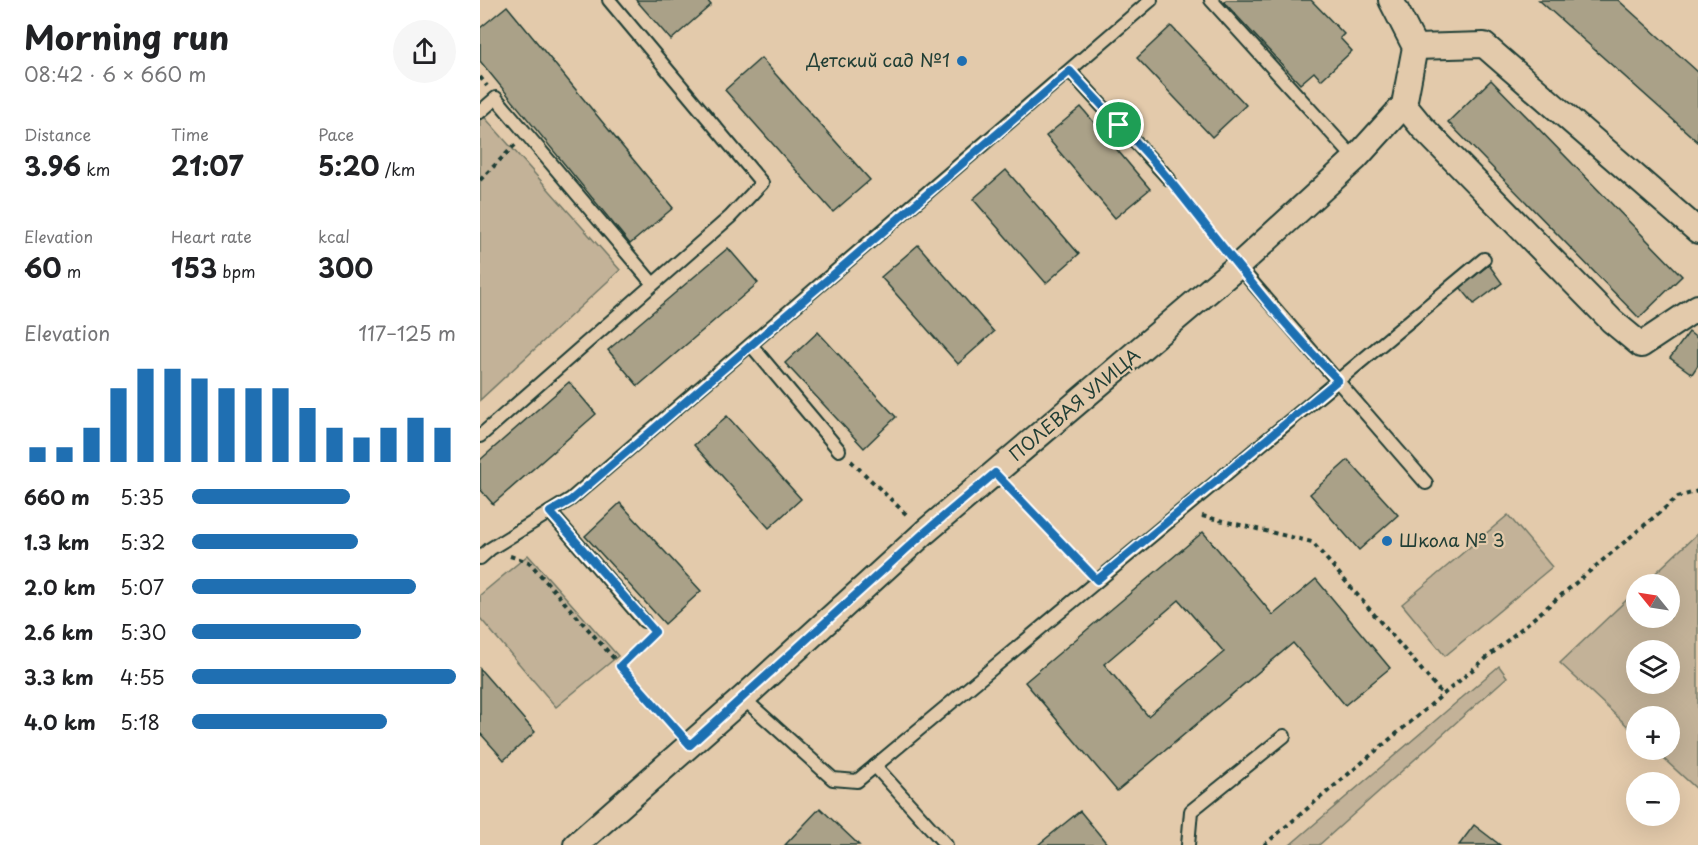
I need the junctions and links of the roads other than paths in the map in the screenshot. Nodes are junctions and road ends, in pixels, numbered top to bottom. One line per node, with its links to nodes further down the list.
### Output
1 (609, 0): 14 (lane)
2 (1151, 0): 6 (lane)
3 (1211, 0): 9 (lane)
4 (1391, 0): 5 (street)
5 (1415, 47): 7 (street); 11 (street)
6 (1070, 71): 10 (lane); 16 (lane)
7 (1404, 105): 9 (street, ПОЛЕВАЯ УЛИЦА); 15 (street)
8 (480, 112): 14 (lane)
9 (1355, 159): 13 (street, ПОЛЕВАЯ УЛИЦА)
10 (1169, 179)
11 (1698, 231)
12 (1484, 259): 17 (lane)
13 (1238, 266): 17 (lane); 25 (street, ПОЛЕВАЯ УЛИЦА)
14 (652, 285): 18 (lane)
15 (1698, 307)
16 (751, 345): 19 (lane); 21 (lane)
17 (1338, 380): 20 (lane); 27 (lane)
18 (480, 436)
19 (839, 450)
20 (1426, 483)
21 (550, 512): 23 (lane); 24 (lane)
22 (480, 539): 23 (lane)
23 (485, 554)
24 (644, 621)
25 (743, 698): 27 (lane); 28 (street, ПОЛЕВАЯ УЛИЦА)
26 (1284, 736): 30 (lane)
27 (875, 766): 29 (lane)
28 (576, 845)
29 (946, 845)
30 (1188, 845)

